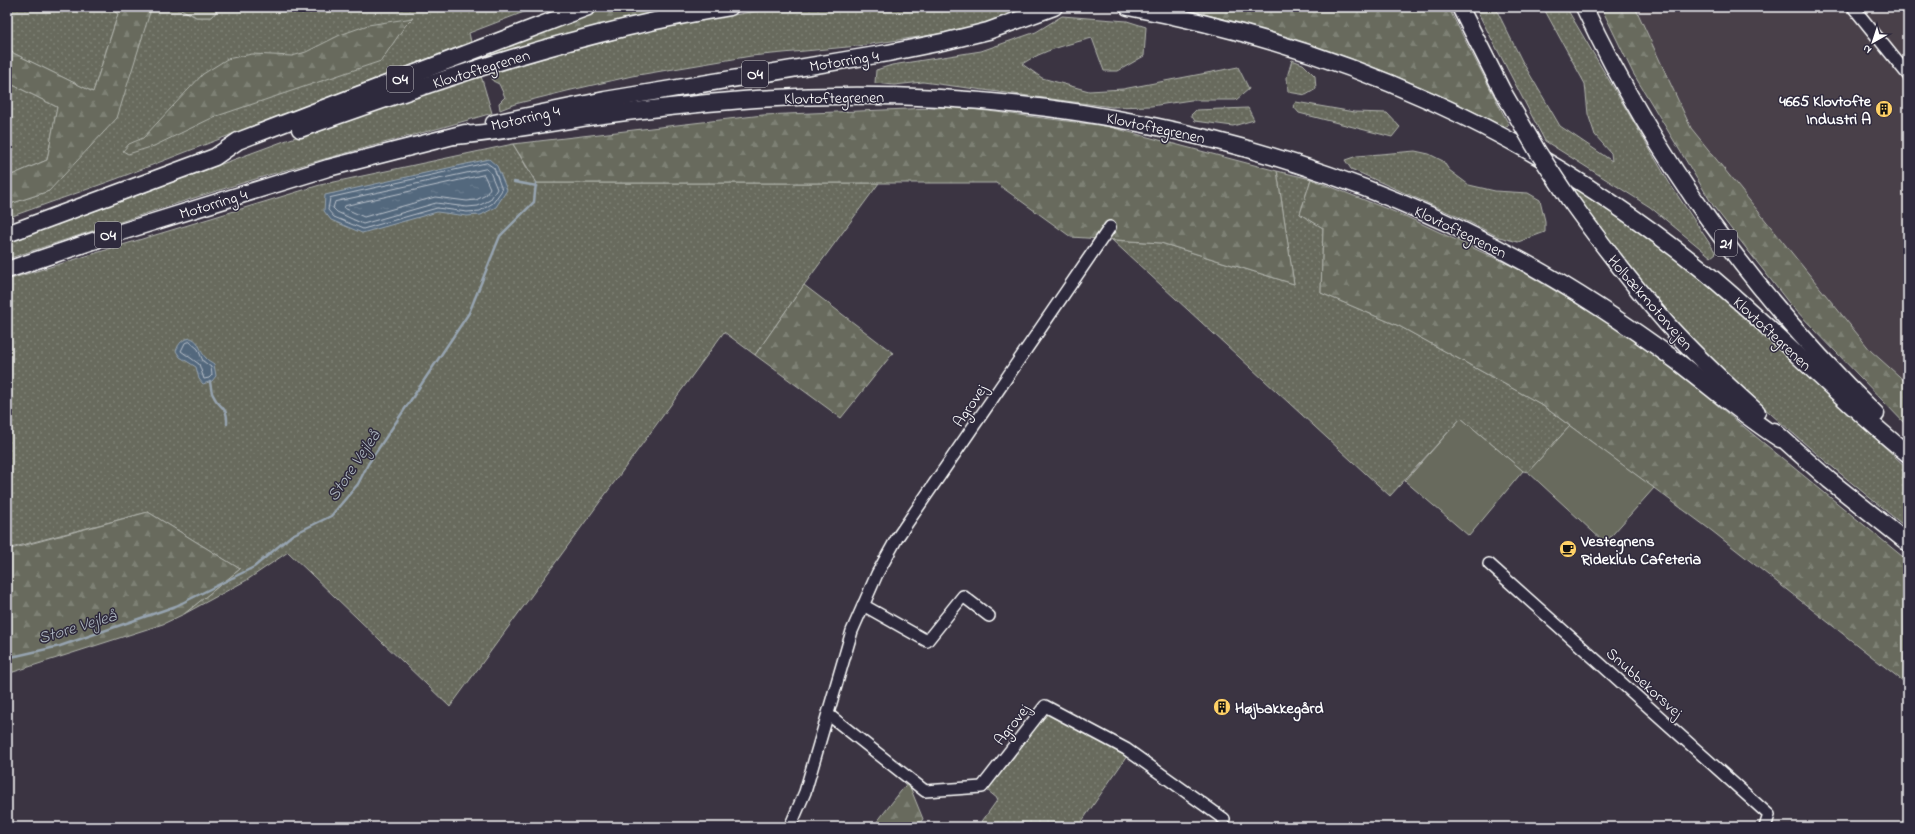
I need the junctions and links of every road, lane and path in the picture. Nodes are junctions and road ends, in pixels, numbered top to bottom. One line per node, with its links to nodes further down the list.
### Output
1 (588, 7): 10 (highway, O4)
2 (730, 7): 10 (highway, Klovtoftegrenen)
3 (1054, 7): 9 (highway, Motorring 4 / O4)
4 (1128, 7): 15 (highway, Klovtoftegrenen)
5 (1460, 7): 14 (highway, Holbækmotorvejen, bridge)
6 (1584, 7): 15 (highway, 21)
7 (1854, 7): 8 (street)
8 (1908, 75)
9 (455, 136): 13 (highway, Motorring 4 / O4); 14 (highway, Klovtoftegrenen)
10 (215, 157): 12 (highway, O4)
11 (1110, 227): 18 (street, Agrovej)
12 (7, 234)
13 (7, 270)
14 (1780, 438): 16 (highway, Holbækmotorvejen)
15 (1908, 453)
16 (1908, 543)
17 (1490, 564): 23 (street, Snubbekorsvej)
18 (863, 606): 19 (street); 20 (street, Agrovej)
19 (989, 616)
20 (829, 715): 21 (street, Agrovej); 22 (street, Agrovej)
21 (1224, 819)
22 (790, 827)
23 (1764, 827)

